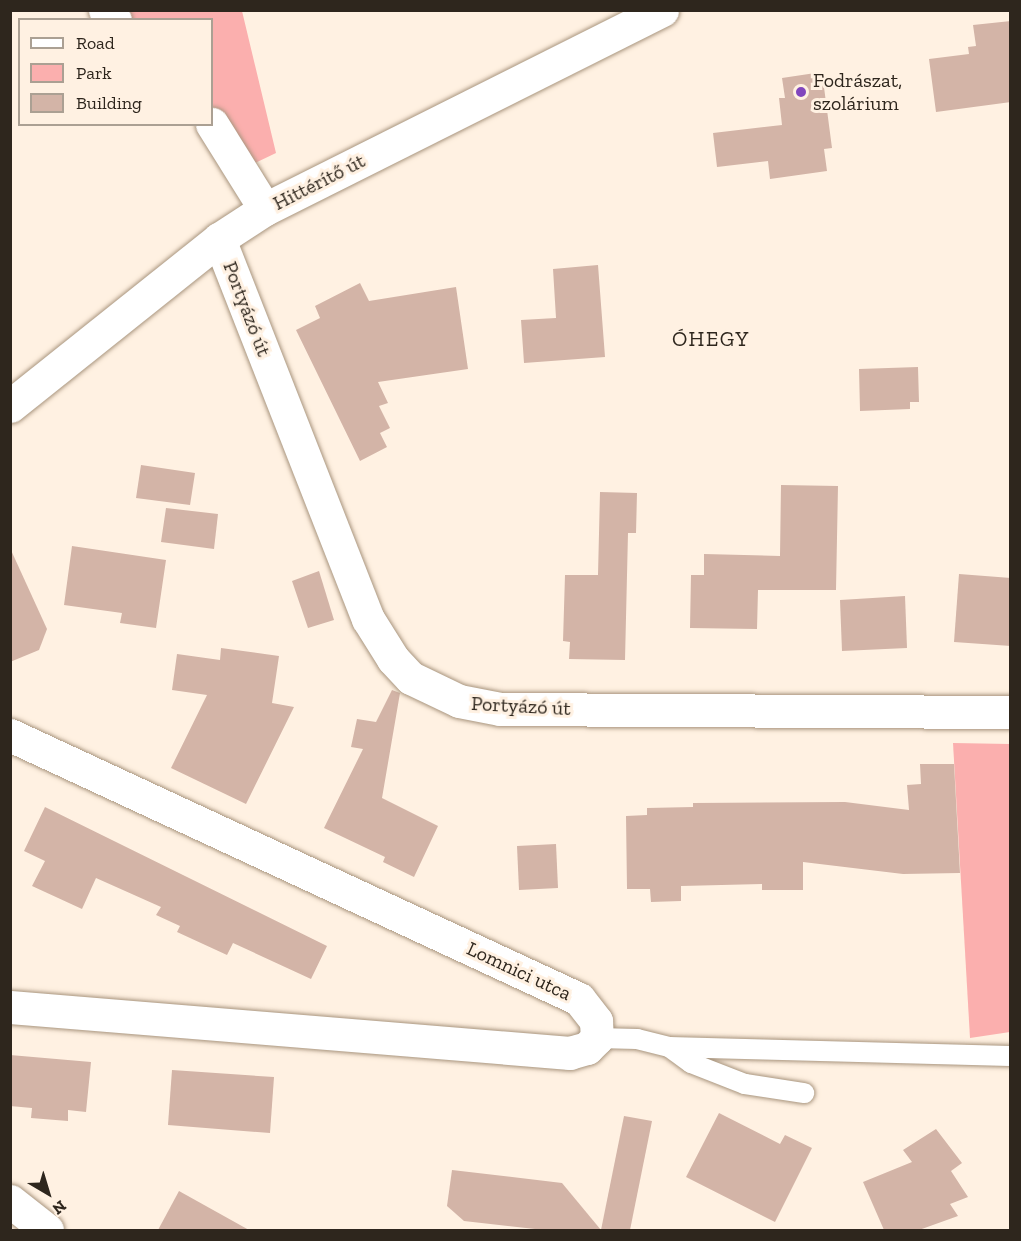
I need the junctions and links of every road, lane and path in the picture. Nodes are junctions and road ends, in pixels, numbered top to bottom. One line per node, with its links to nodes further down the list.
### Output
1 (662, 10): 3 (street, Hittérítő út)
2 (213, 126): 3 (street)
3 (265, 209): 4 (street, Hittérítő út)
4 (219, 239): 5 (street, Hittérítő út); 6 (street, Portyázó út)
5 (10, 406)
6 (1011, 712)
7 (10, 735): 9 (street, Lomnici utca)
8 (10, 1007): 9 (street)
9 (597, 1038): 10 (lane)
10 (669, 1047): 11 (lane); 12 (lane)
11 (1011, 1056)
12 (804, 1093)
13 (10, 1200): 14 (street)
14 (47, 1230)

